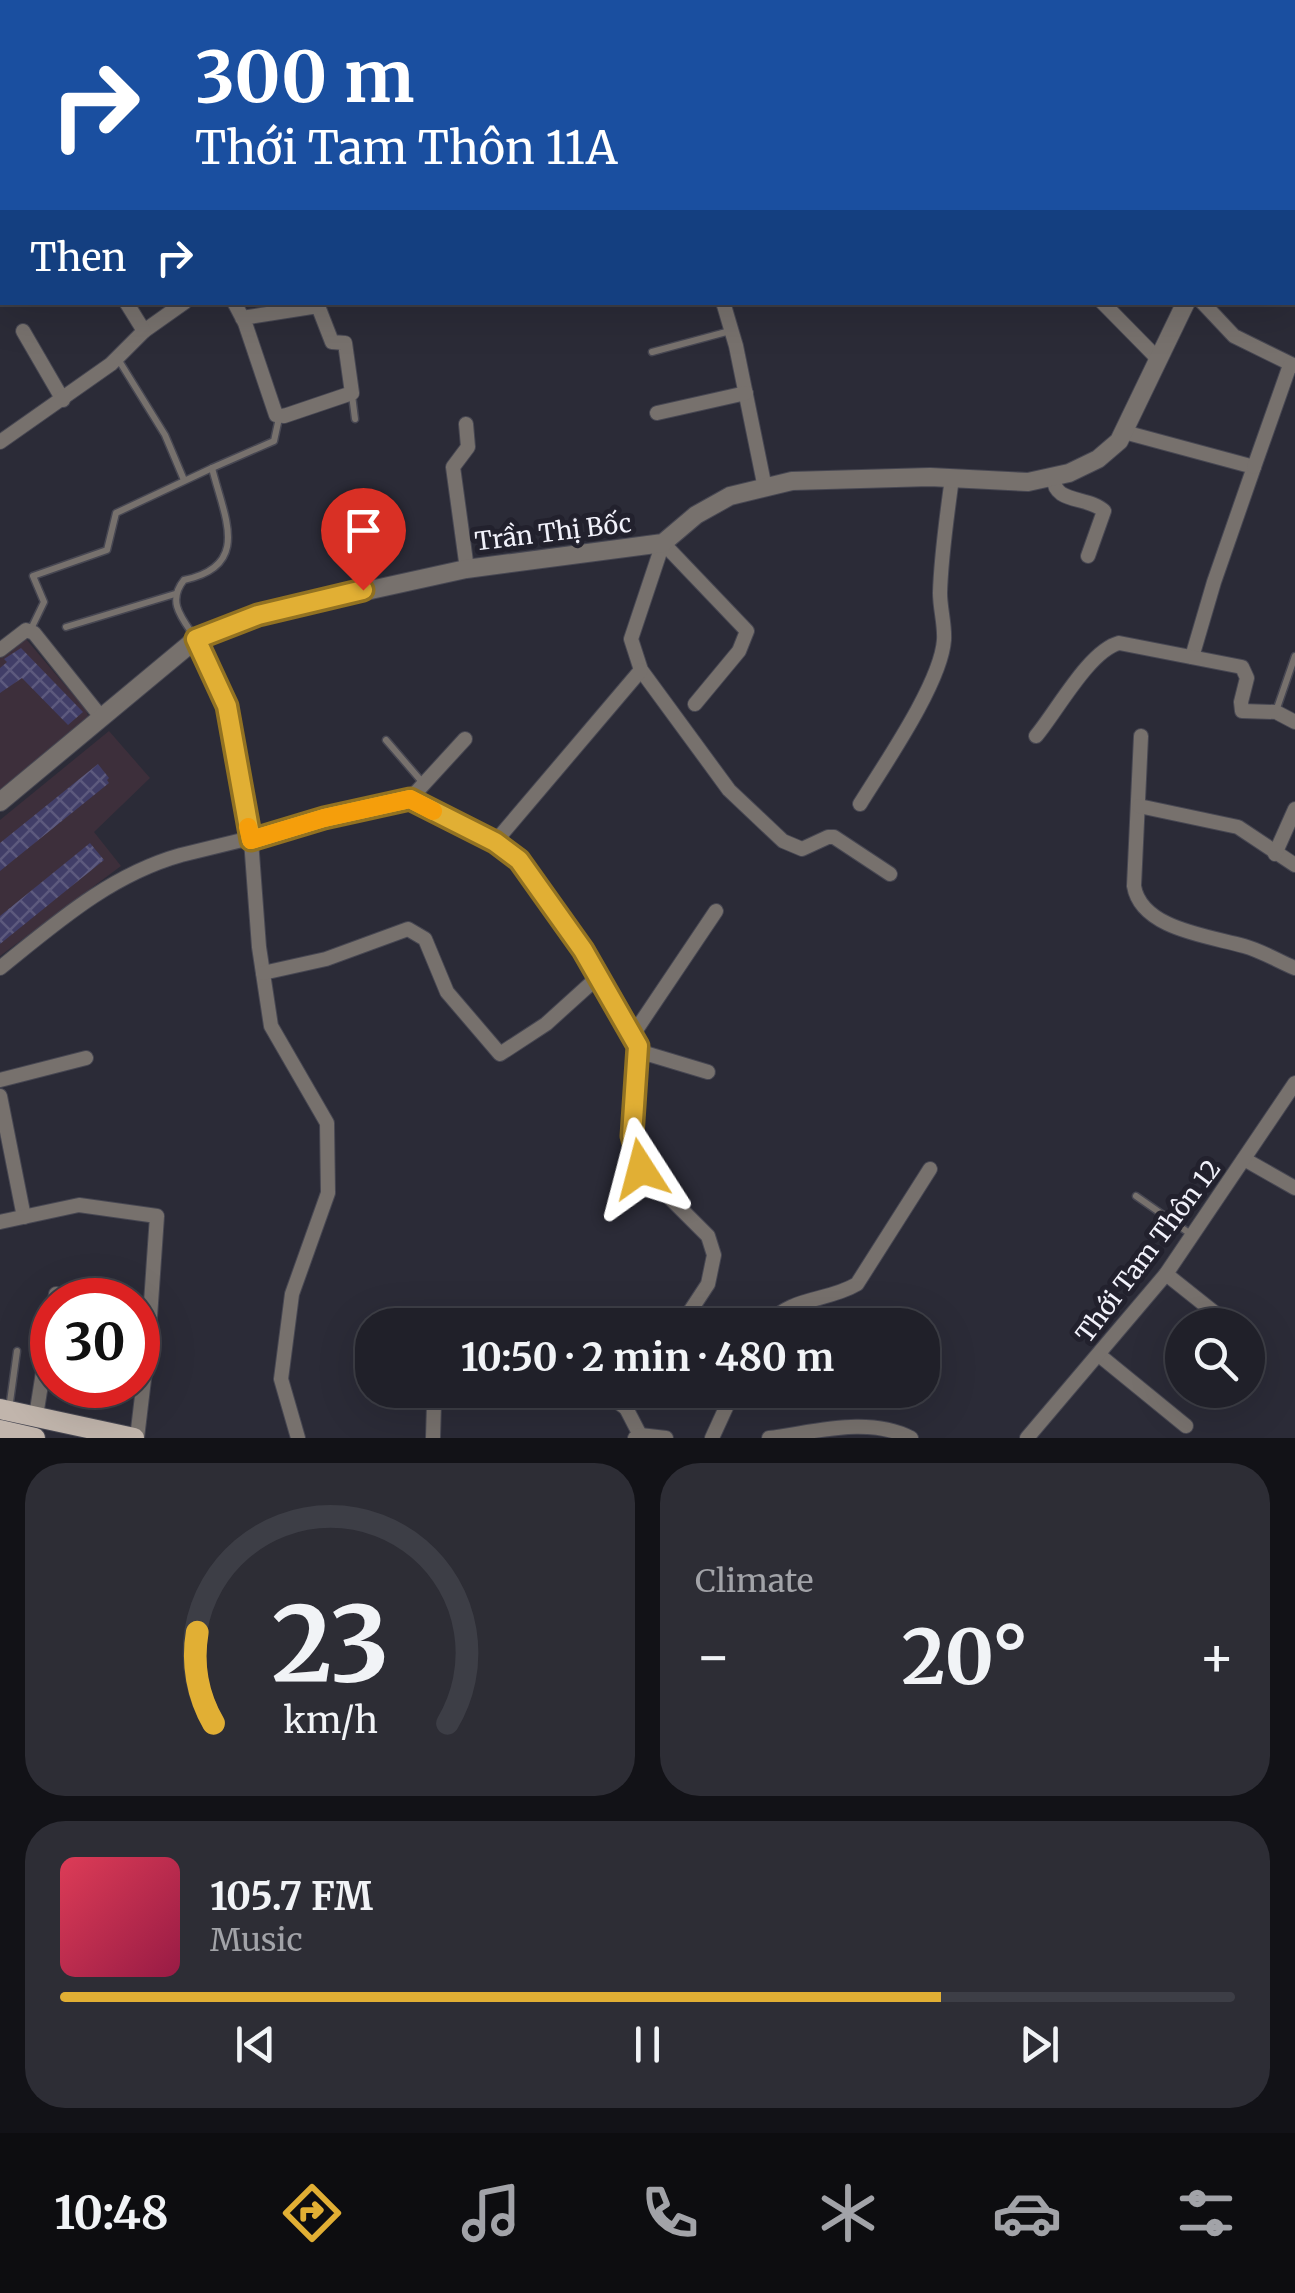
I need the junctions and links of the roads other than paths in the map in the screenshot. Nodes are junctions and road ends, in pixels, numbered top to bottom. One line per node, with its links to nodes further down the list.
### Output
1 (128, 305): 11 (street)
2 (181, 305): 11 (street)
3 (236, 305): 8 (street)
4 (725, 305): 9 (street)
5 (1105, 305): 14 (street)
6 (1185, 305): 14 (street, Trần Thị Bốc)
7 (1205, 305): 15 (street)
8 (242, 318): 16 (street); 20 (street)
9 (731, 330): 12 (lane); 17 (street)
10 (23, 331): 18 (street)
11 (144, 331): 13 (street)
12 (652, 352)
13 (117, 358): 18 (street); 29 (lane)
14 (1158, 359): 23 (street, Trần Thị Bốc)
15 (1293, 366): 25 (street)
16 (352, 393): 20 (street); 21 (lane)
17 (746, 393): 19 (street); 30 (street)
18 (63, 400): 24 (street)
19 (657, 412)
20 (280, 416): 26 (lane)
21 (356, 419)
22 (466, 424): 33 (street)
23 (1124, 432): 25 (street); 27 (street, Trần Thị Bốc)
24 (0, 442)
25 (1254, 467): 40 (street)
26 (212, 468): 29 (lane); 34 (lane)
27 (1054, 477): 28 (street, Trần Thị Bốc); 32 (street)
28 (952, 478): 30 (street, Trần Thị Bốc); 53 (street)
29 (184, 480): 36 (lane)
30 (765, 488): 31 (street, Trần Thị Bốc)
31 (663, 544): 33 (street, Trần Thị Bốc); 41 (street); 42 (street)
32 (1088, 556)
33 (467, 569): 37 (street, Trần Thị Bốc)
34 (175, 594): 35 (lane); 37 (lane)
35 (66, 627)
36 (30, 632): 38 (street); 44 (street)
37 (196, 639): 44 (street, Trần Thị Bốc); 56 (street)
38 (0, 650)
39 (1295, 656): 43 (lane)
40 (1192, 657): 43 (street); 46 (street)
41 (641, 670): 57 (street); 60 (street)
42 (695, 704)
43 (1276, 712): 45 (street)
44 (101, 717): 52 (street, Trần Thị Bốc)
45 (1295, 722)
46 (1036, 736)
47 (1142, 736): 54 (street)
48 (466, 739): 50 (street)
49 (386, 740): 50 (lane)
50 (424, 784): 51 (street)
51 (410, 799): 56 (street); 57 (street)
52 (0, 802)
53 (860, 804)
54 (1139, 806): 58 (street); 63 (street)
55 (1295, 809): 58 (street)
56 (251, 840): 62 (street); 64 (street)
57 (495, 842): 65 (street)
58 (1275, 854): 59 (street)
59 (1295, 865)
60 (890, 874)
61 (716, 911): 66 (street)
62 (0, 968)
63 (1295, 968)
64 (263, 972): 65 (street); 95 (street)
65 (598, 977): 66 (street)
66 (635, 1044): 68 (street); 80 (street)
67 (86, 1058): 69 (street)
68 (708, 1072)
69 (0, 1080)
70 (1295, 1083): 72 (street, Thới Tam Thôn 12)
71 (0, 1096): 76 (street)
72 (1244, 1160): 74 (street); 78 (street, Thới Tam Thôn 12)
73 (930, 1168): 81 (street)
74 (1295, 1188)
75 (1136, 1196): 78 (lane)
76 (24, 1217): 77 (street); 94 (street)
77 (0, 1222)
78 (1193, 1236): 79 (street, Thới Tam Thôn 12)
79 (1166, 1274): 82 (street); 84 (street, Thới Tam Thôn 12)
80 (692, 1308)
81 (788, 1308)
82 (1209, 1308)
83 (17, 1350): 89 (lane)
84 (1100, 1356): 91 (street); 101 (street, Thới Tam Thôn 12)
85 (37, 1408): 90 (street)
86 (434, 1408): 96 (street)
87 (626, 1408): 92 (street)
88 (726, 1408): 98 (street)
89 (3, 1416): 90 (main road); 93 (main road)
90 (36, 1416): 94 (main road)
91 (1186, 1426)
92 (637, 1436): 97 (street)
93 (35, 1438)
94 (136, 1438)
95 (298, 1438)
96 (432, 1438)
97 (666, 1438)
98 (712, 1438)
99 (769, 1438): 100 (street)
100 (911, 1438)
101 (1027, 1438)

